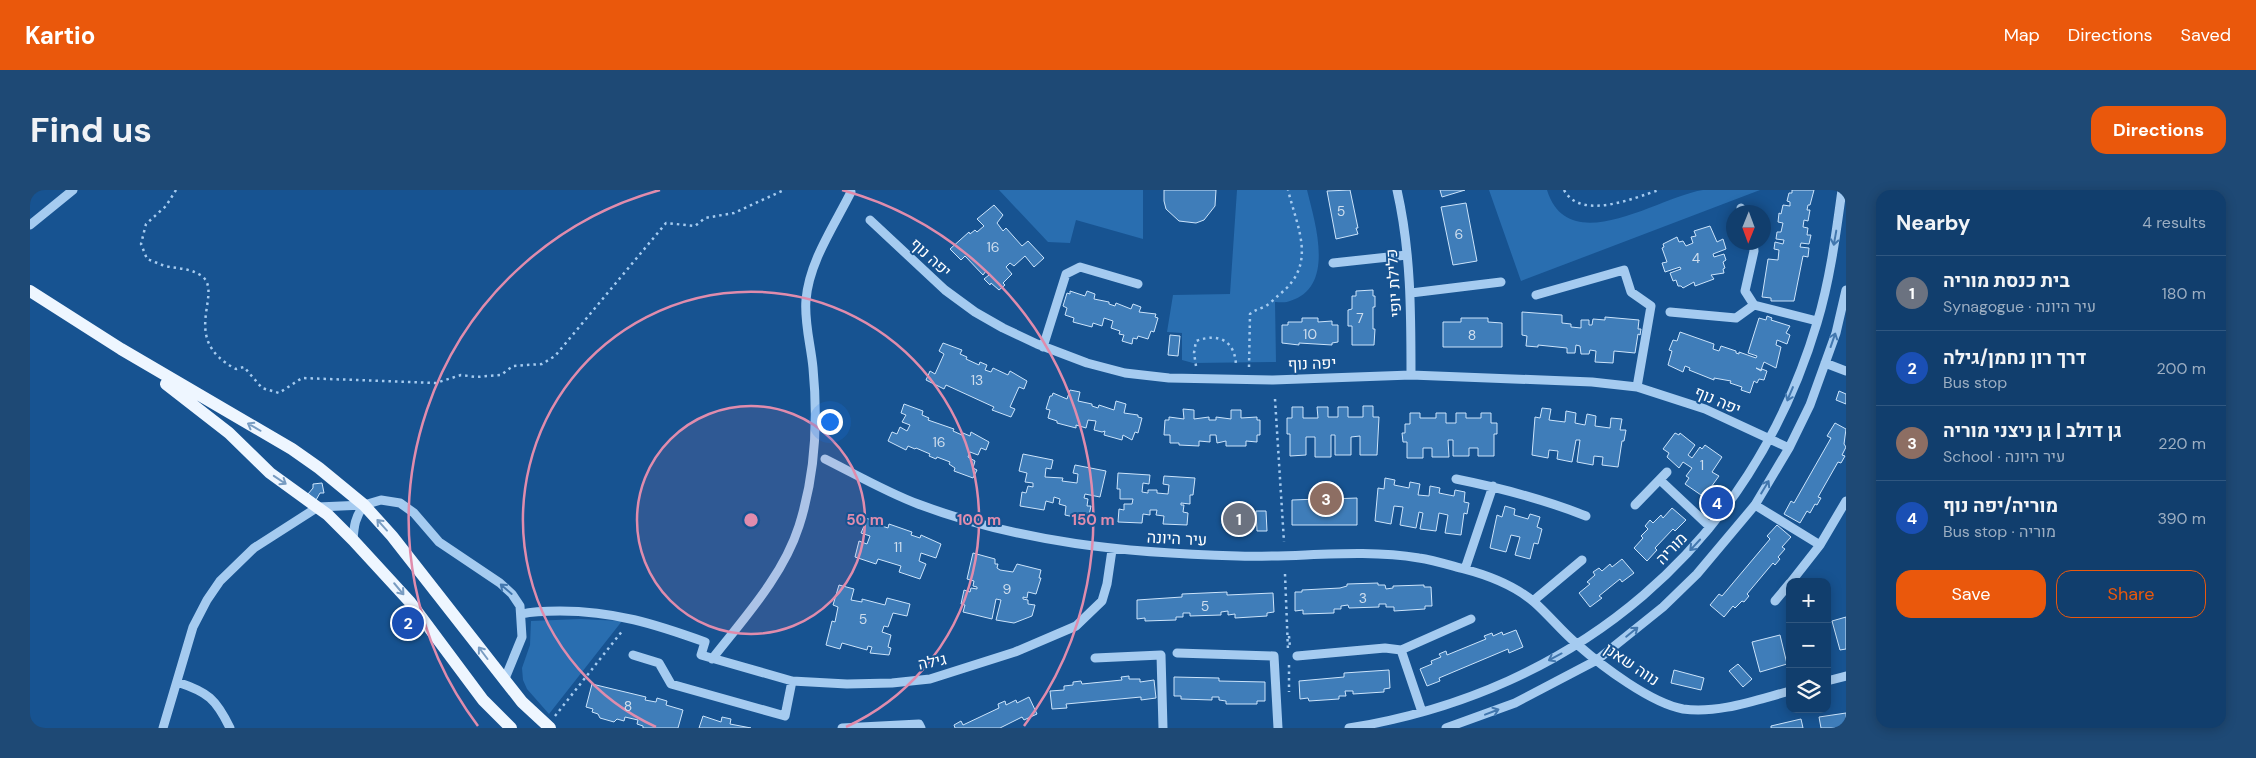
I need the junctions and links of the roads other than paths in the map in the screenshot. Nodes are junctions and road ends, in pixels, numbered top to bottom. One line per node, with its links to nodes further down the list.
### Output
1 (73, 190): 6 (street)
2 (1397, 190): 8 (street, כלילת יופי)
3 (1842, 190): 19 (street, מוריה, one-way to 19)
4 (851, 192): 57 (street)
5 (870, 220): 20 (street, יפה נוף)
6 (30, 225)
7 (1754, 250): 16 (street)
8 (1407, 256): 9 (street); 14 (street, כלילת יופי)
9 (1333, 262)
10 (1501, 282): 14 (street)
11 (1138, 284): 20 (street)
12 (1846, 290): 18 (street)
13 (30, 291): 21 (main road)
14 (1410, 293): 24 (street, כלילת יופי)
15 (1536, 295): 25 (street)
16 (1754, 305): 17 (street); 19 (street)
17 (1670, 312)
18 (1843, 317): 22 (street, one-way to 18)
19 (1817, 321): 26 (street, מוריה, one-way to 26)
20 (1043, 347): 24 (street, יפה נוף)
21 (121, 349): 36 (main road, one-way to 21); 37 (main road, one-way to 37)
22 (1825, 362): 23 (street); 27 (street)
23 (1846, 371)
24 (1411, 375): 25 (street, יפה נוף)
25 (1637, 387): 26 (street, יפה נוף)
26 (1770, 439): 27 (street, יפה נוף); 39 (street, מוריה)
27 (1789, 448): 35 (street, one-way to 27)
28 (825, 458): 42 (street, עיר היונה)
29 (1667, 472): 31 (street)
30 (1456, 479): 32 (street)
31 (1660, 480): 34 (street); 39 (street)
32 (1492, 486): 38 (street); 44 (street)
33 (1846, 502): 41 (street)
34 (1635, 505)
35 (1755, 505): 41 (street); 58 (street, one-way to 35)
36 (364, 506): 37 (street); 40 (street); 49 (street, one-way to 36); 61 (main road, one-way to 36)
37 (318, 507): 40 (main road); 63 (street)
38 (1586, 516)
39 (1710, 527): 51 (street, מוריה, one-way to 51)
40 (353, 540): 69 (main road, one-way to 69)
41 (1820, 544): 45 (street)
42 (1112, 550): 44 (street, עיר היונה); 62 (street, גילה)
43 (1582, 560): 47 (street)
44 (1465, 569): 47 (street, עיר היונה)
45 (1793, 578)
46 (1786, 587): 48 (street)
47 (1532, 600): 51 (street, עיר היונה)
48 (1775, 601)
49 (522, 614): 57 (street, גילה); 61 (street)
50 (1471, 619): 52 (street)
51 (1577, 645): 58 (street, נווה שאנן); 65 (street, מוריה, one-way to 65)
52 (1402, 650): 55 (street); 65 (street)
53 (1177, 653): 73 (street)
54 (633, 655): 62 (street)
55 (1297, 656)
56 (1096, 658): 72 (street)
57 (712, 659): 62 (street, גילה)
58 (1598, 660): 64 (street, נווה שאנן); 75 (street, one-way to 58)
59 (1846, 676): 60 (street)
60 (1831, 680)
61 (504, 681): 66 (main road)
62 (792, 681)
63 (177, 682): 67 (street); 68 (street)
64 (1786, 692)
65 (1422, 712): 74 (street, מוריה)
66 (551, 724)
67 (163, 728)
68 (230, 728)
69 (511, 728)
70 (842, 728): 71 (street)
71 (921, 728)
72 (1163, 728)
73 (1278, 728)
74 (1349, 728)
75 (1446, 728)

